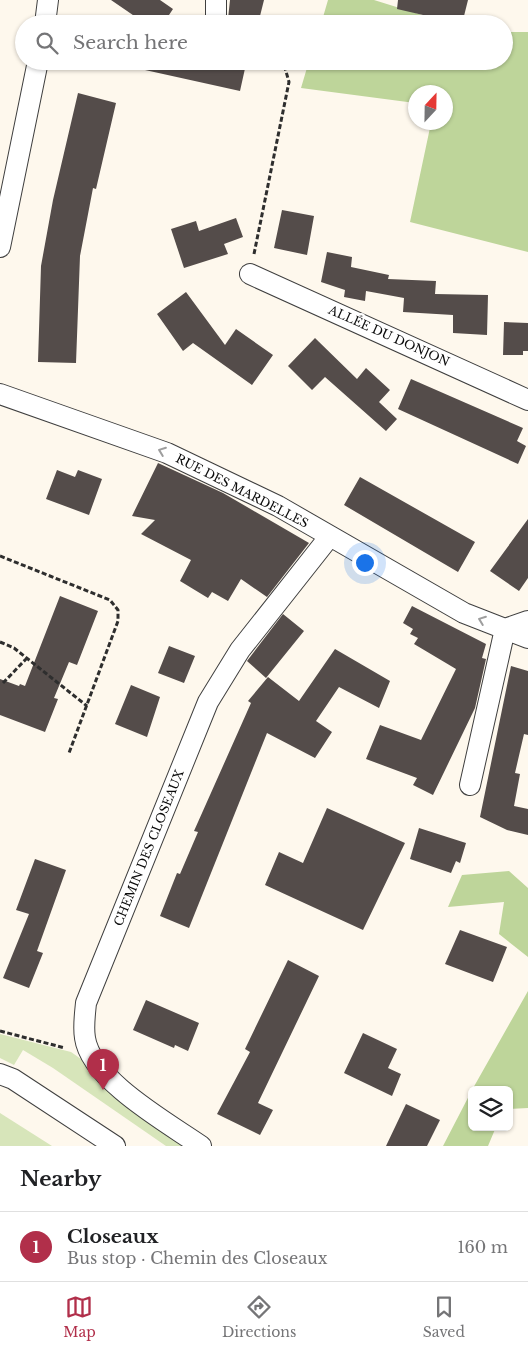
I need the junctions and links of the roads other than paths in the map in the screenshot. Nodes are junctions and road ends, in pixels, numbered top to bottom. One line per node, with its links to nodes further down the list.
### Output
1 (48, 0): 3 (street)
2 (216, 0): 4 (street)
3 (46, 15)
4 (216, 15)
5 (36, 70): 6 (street)
6 (0, 246)
7 (250, 274): 9 (street, ALLÉE DU DONJON)
8 (0, 394): 10 (street, RUE DES MARDELLES, one-way to 8)
9 (528, 400)
10 (330, 536): 12 (street, RUE DES MARDELLES, one-way to 10); 17 (street, CHEMIN DES CLOSEAUX)
11 (528, 620): 12 (street)
12 (505, 629): 13 (street, RUE DES MARDELLES); 14 (street)
13 (528, 638)
14 (470, 785)
15 (0, 1074): 16 (street)
16 (116, 1146)
17 (201, 1146)

